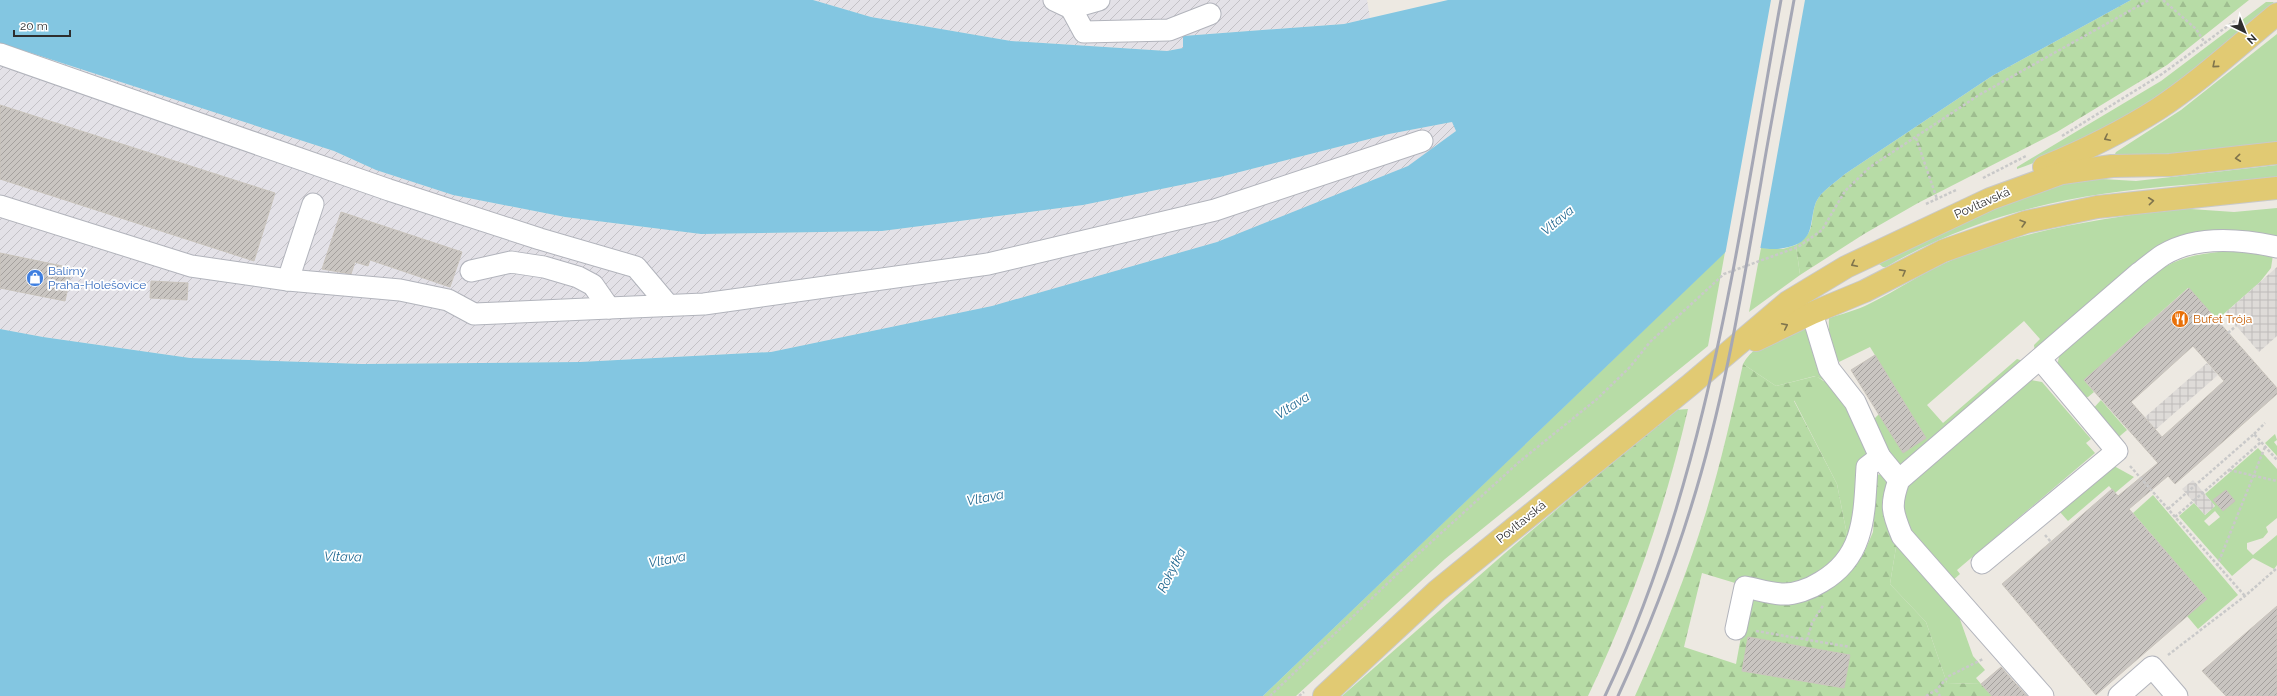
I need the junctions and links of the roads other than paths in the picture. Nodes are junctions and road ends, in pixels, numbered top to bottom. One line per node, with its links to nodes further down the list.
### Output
1 (1099, 0): 2 (lane)
2 (1063, 4): 3 (lane)
3 (1210, 14)
4 (2277, 14): 11 (main road, one-way to 11)
5 (0, 54): 15 (lane)
6 (1422, 141): 15 (lane)
7 (2277, 153): 11 (main road, Povltavská, one-way to 11)
8 (2277, 188): 17 (main road, Povltavská, one-way to 8)
9 (313, 204): 14 (lane)
10 (0, 206): 14 (lane)
11 (1927, 228): 18 (main road, Povltavská, one-way to 18)
12 (2277, 247): 19 (lane)
13 (471, 271): 16 (lane)
14 (288, 280): 16 (lane)
15 (668, 306): 16 (lane)
16 (609, 308)
17 (1812, 313): 18 (main road, Povltavská, one-way to 17); 20 (lane)
18 (1724, 356): 24 (main road, Povltavská)
19 (2031, 360): 21 (lane); 22 (lane)
20 (1880, 457): 21 (lane); 23 (lane)
21 (1899, 480): 25 (lane)
22 (1982, 563)
23 (1742, 630)
24 (1324, 696)
25 (2043, 696)
26 (2119, 696): 27 (lane)
27 (2177, 696)

